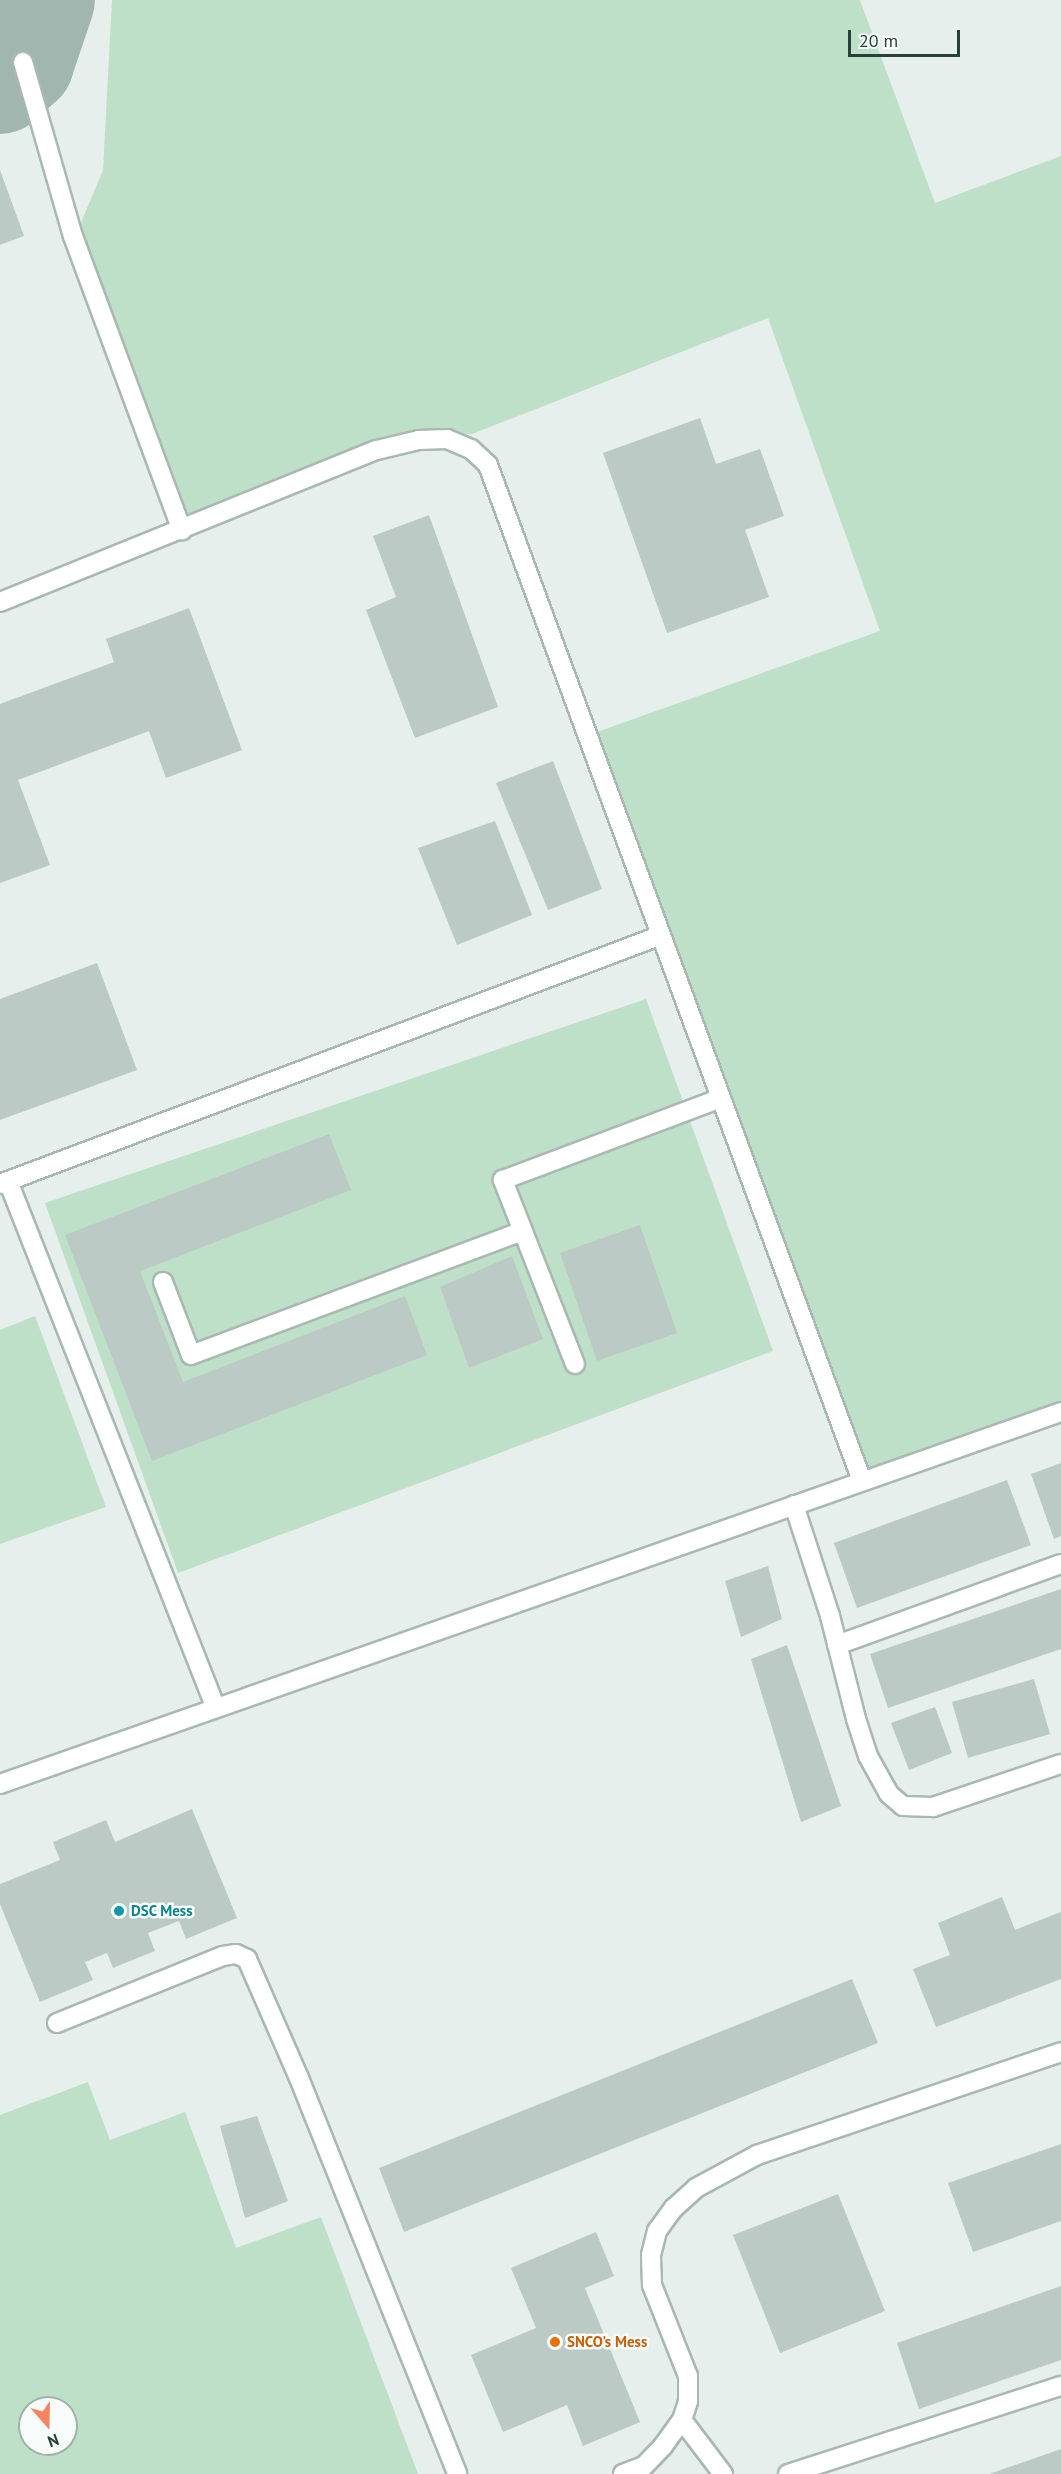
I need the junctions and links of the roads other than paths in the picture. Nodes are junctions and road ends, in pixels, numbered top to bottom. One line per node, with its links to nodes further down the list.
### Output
1 (23, 62): 2 (lane)
2 (182, 530): 3 (lane); 4 (lane)
3 (0, 602)
4 (659, 936): 5 (lane); 6 (lane)
5 (719, 1099): 7 (lane); 11 (lane)
6 (4, 1182): 15 (lane)
7 (523, 1231): 8 (lane); 9 (lane)
8 (163, 1282)
9 (575, 1364)
10 (1061, 1412): 11 (lane)
11 (862, 1481): 12 (lane)
12 (794, 1505): 14 (lane); 15 (lane)
13 (1061, 1564): 14 (lane)
14 (837, 1645): 16 (lane)
15 (215, 1706): 17 (lane)
16 (1061, 1764)
17 (0, 1784)
18 (57, 2024): 22 (lane)
19 (1061, 2052): 21 (lane)
20 (1061, 2386): 25 (lane)
21 (682, 2421): 23 (lane); 24 (lane)
22 (457, 2474)
23 (623, 2474)
24 (723, 2474)
25 (788, 2474)

